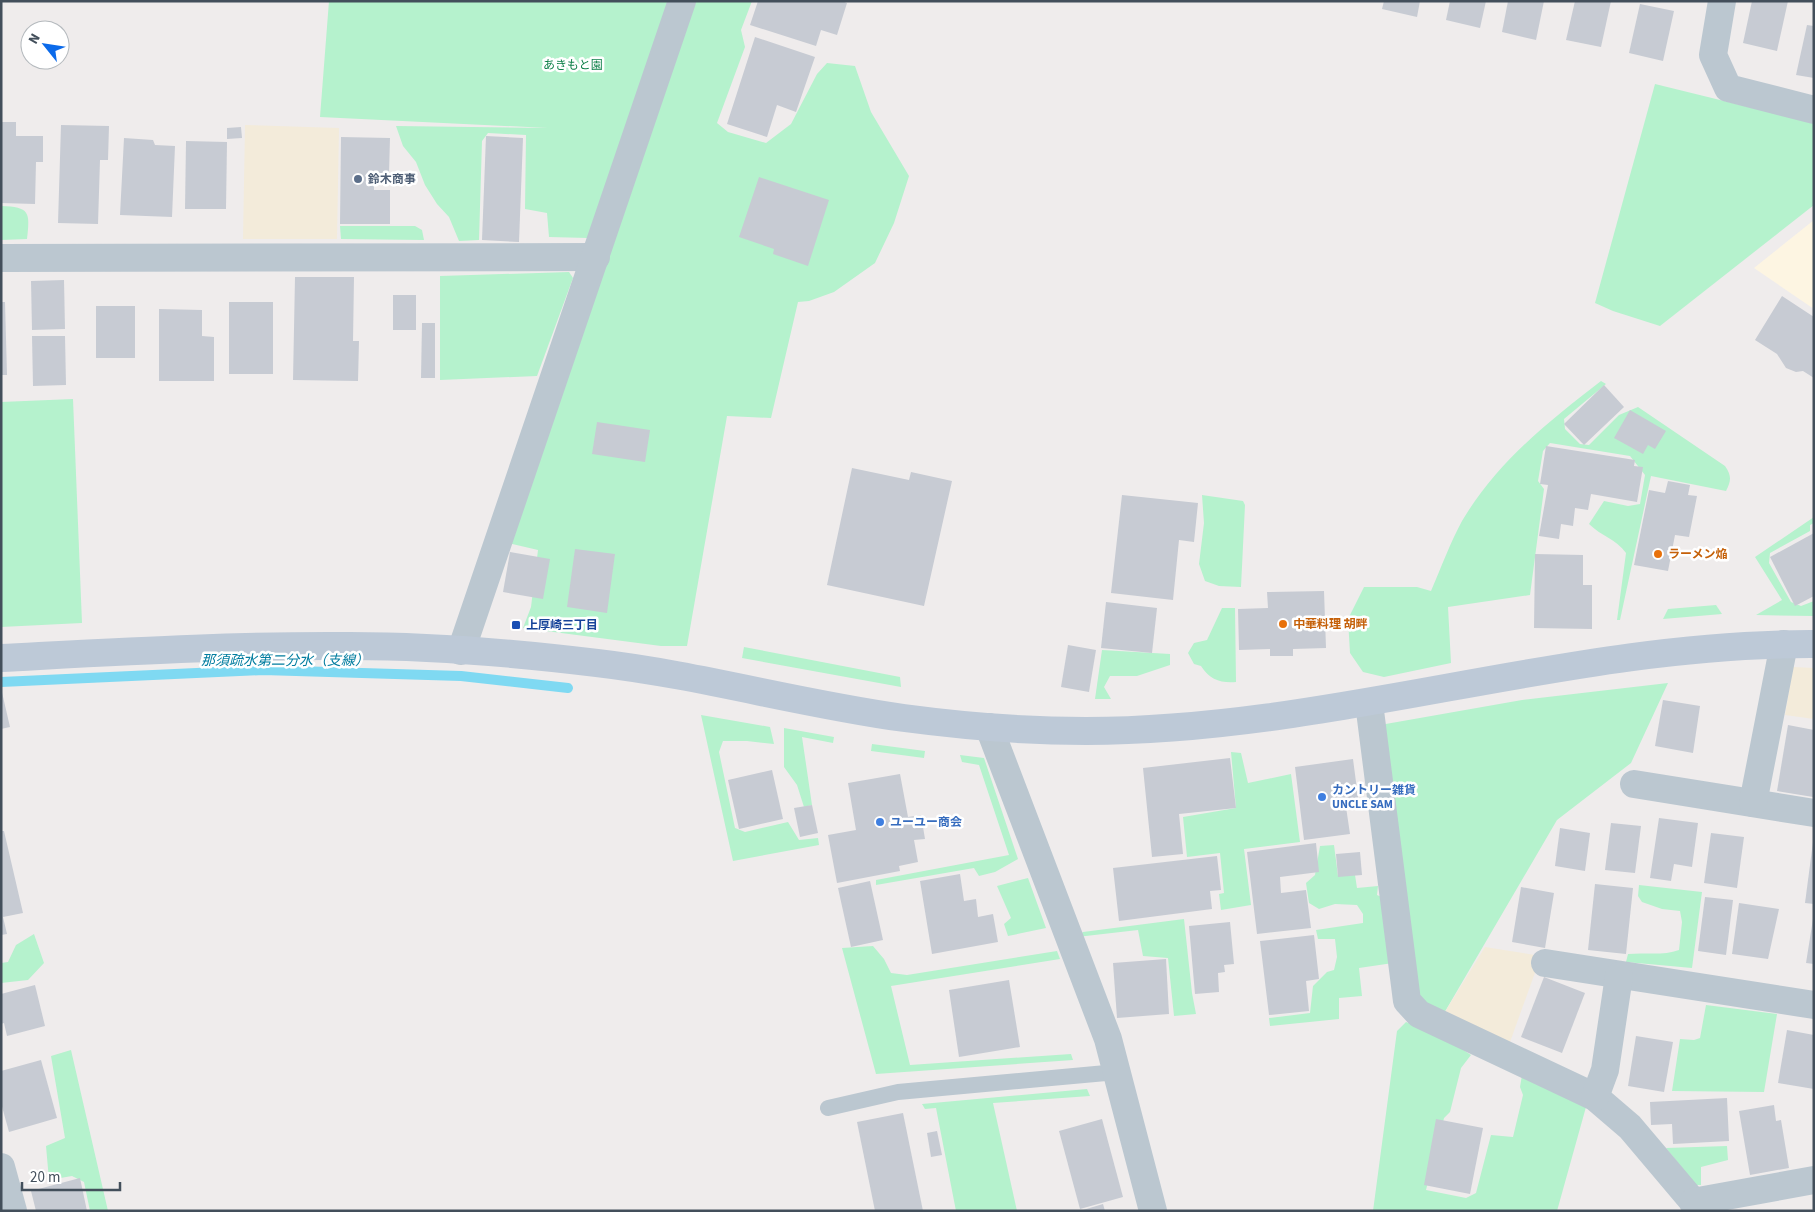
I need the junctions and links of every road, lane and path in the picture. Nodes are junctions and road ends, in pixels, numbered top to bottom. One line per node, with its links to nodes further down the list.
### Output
1 (682, 1): 4 (street)
2 (1722, 1): 3 (street)
3 (1814, 110)
4 (596, 257): 5 (street); 8 (street)
5 (1, 258)
6 (1784, 644): 7 (street); 10 (street); 13 (street)
7 (1814, 644)
8 (461, 651): 9 (street); 11 (street)
9 (1, 658)
10 (1369, 703): 11 (street); 19 (street)
11 (990, 727): 18 (street)
12 (1634, 784): 13 (street)
13 (1753, 803): 14 (street)
14 (1814, 813)
15 (1545, 963): 16 (street)
16 (1619, 976): 17 (street); 19 (street)
17 (1814, 1005)
18 (1117, 1072): 20 (lane); 25 (street)
19 (1595, 1097): 23 (street)
20 (828, 1108)
21 (1, 1167): 24 (street)
22 (1814, 1180): 23 (street)
23 (1697, 1206)
24 (13, 1211)
25 (1153, 1211)

